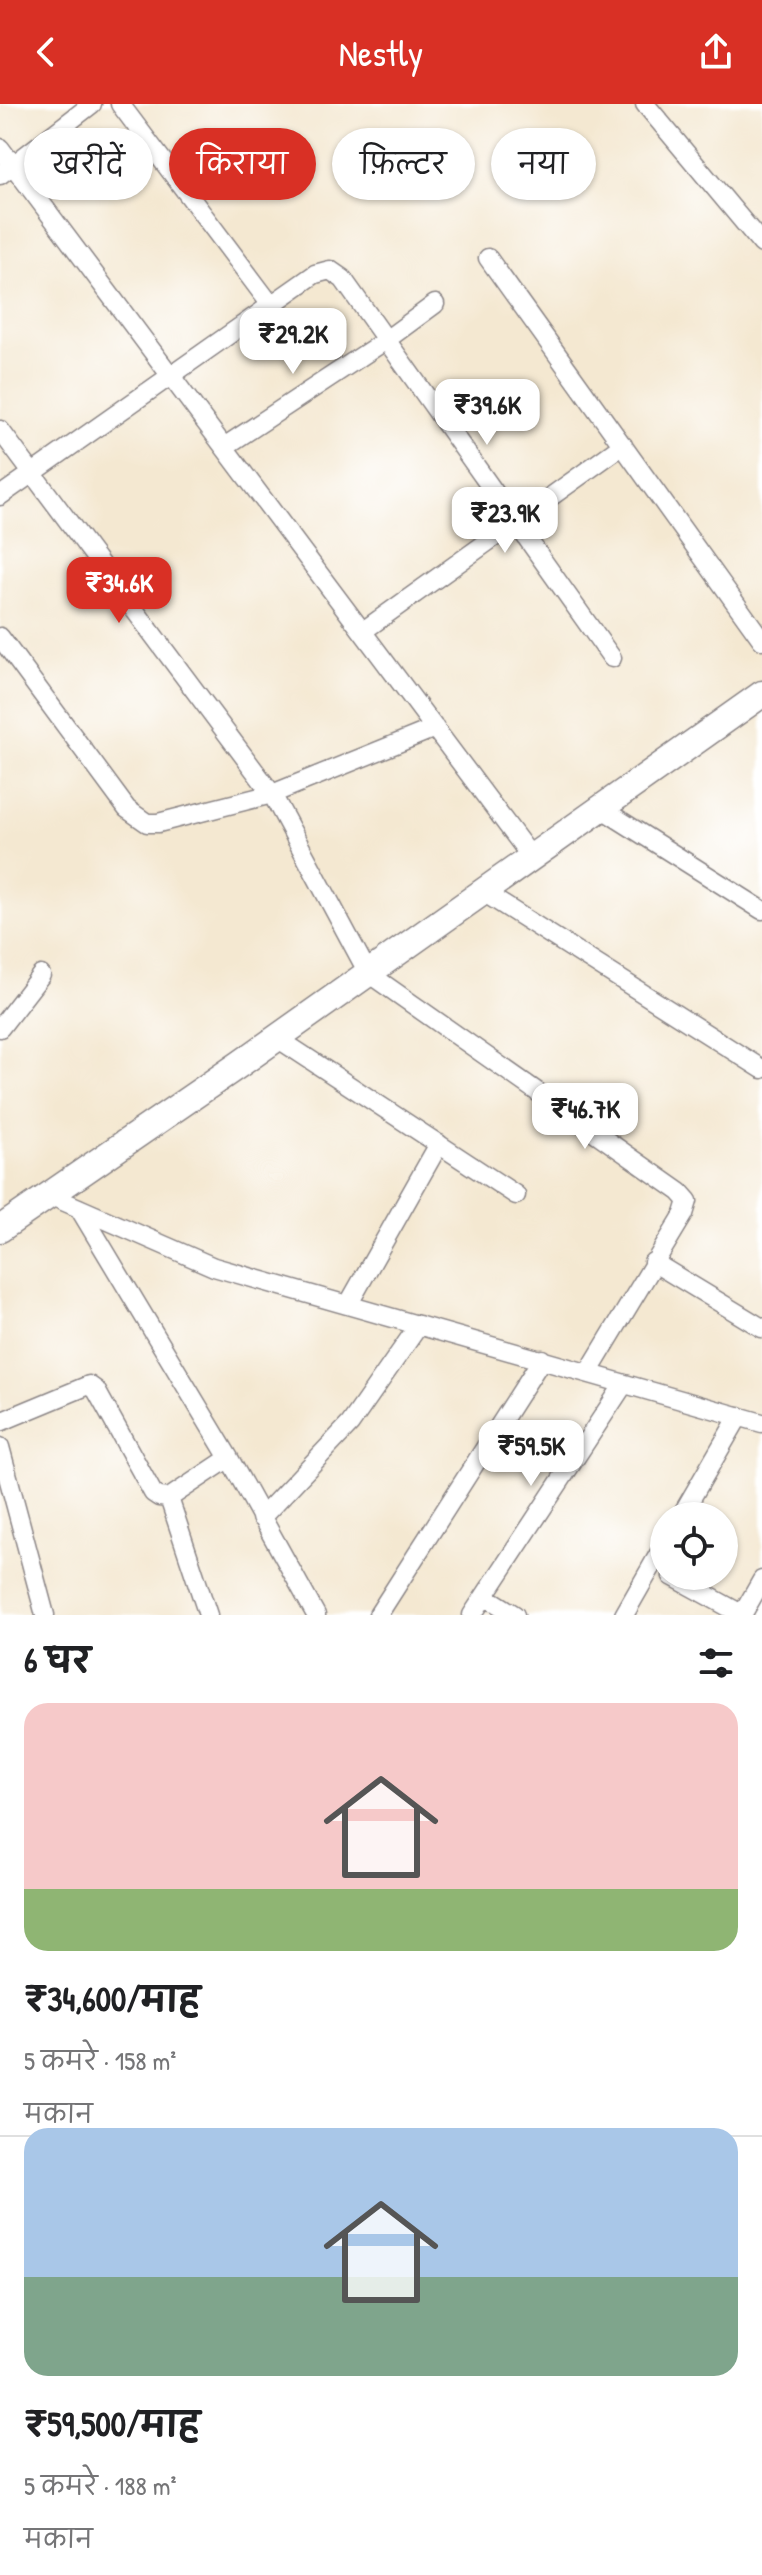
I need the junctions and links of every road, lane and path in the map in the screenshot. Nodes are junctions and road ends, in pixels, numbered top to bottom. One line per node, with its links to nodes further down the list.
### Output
1 (92, 104): 5 (street)
2 (120, 104): 9 (street)
3 (645, 104): 6 (street)
4 (0, 148): 5 (street)
5 (6, 171): 11 (street)
6 (760, 236)
7 (488, 258): 13 (street)
8 (435, 304): 10 (street)
9 (271, 305): 10 (street); 11 (street)
10 (386, 340): 14 (street); 17 (street)
11 (171, 375): 14 (street); 15 (street)
12 (0, 430): 15 (street)
13 (623, 445): 17 (street); 20 (street)
14 (224, 447): 18 (street)
15 (32, 473): 16 (street); 24 (street)
16 (0, 496)
17 (515, 523): 18 (street); 21 (street)
18 (363, 631): 23 (street)
19 (0, 637): 24 (street)
20 (762, 640)
21 (612, 658)
22 (762, 694): 25 (street)
23 (435, 728): 24 (street); 26 (street)
24 (272, 794): 29 (street)
25 (602, 809): 26 (street); 28 (street)
26 (532, 858): 27 (street)
27 (483, 892): 29 (street); 33 (street)
28 (762, 910)
29 (368, 973): 32 (street); 39 (street)
30 (41, 975): 31 (street)
31 (0, 1028)
32 (277, 1038): 34 (street); 35 (street)
33 (762, 1069)
34 (439, 1144): 36 (street); 40 (street)
35 (49, 1195): 37 (street); 38 (street)
36 (516, 1195)
37 (79, 1208): 40 (street); 50 (street)
38 (0, 1229)
39 (653, 1262): 42 (street); 44 (street)
40 (348, 1305): 41 (street)
41 (419, 1325): 43 (street); 53 (street)
42 (762, 1328)
43 (542, 1359): 44 (street); 61 (street)
44 (588, 1373): 45 (street)
45 (624, 1384): 46 (street); 57 (street)
46 (739, 1416): 48 (street); 52 (street)
47 (0, 1422): 51 (street)
48 (762, 1423)
49 (0, 1447): 58 (street)
50 (229, 1458): 51 (street); 53 (street)
51 (169, 1498): 59 (street)
52 (689, 1502)
53 (261, 1518): 60 (street)
54 (650, 1579): 64 (street)
55 (762, 1580): 65 (street)
56 (697, 1590): 65 (street)
57 (485, 1596): 62 (street); 63 (street)
58 (45, 1615)
59 (208, 1615)
60 (316, 1615)
61 (378, 1615)
62 (472, 1615)
63 (515, 1615)
64 (624, 1615)
65 (743, 1615)

